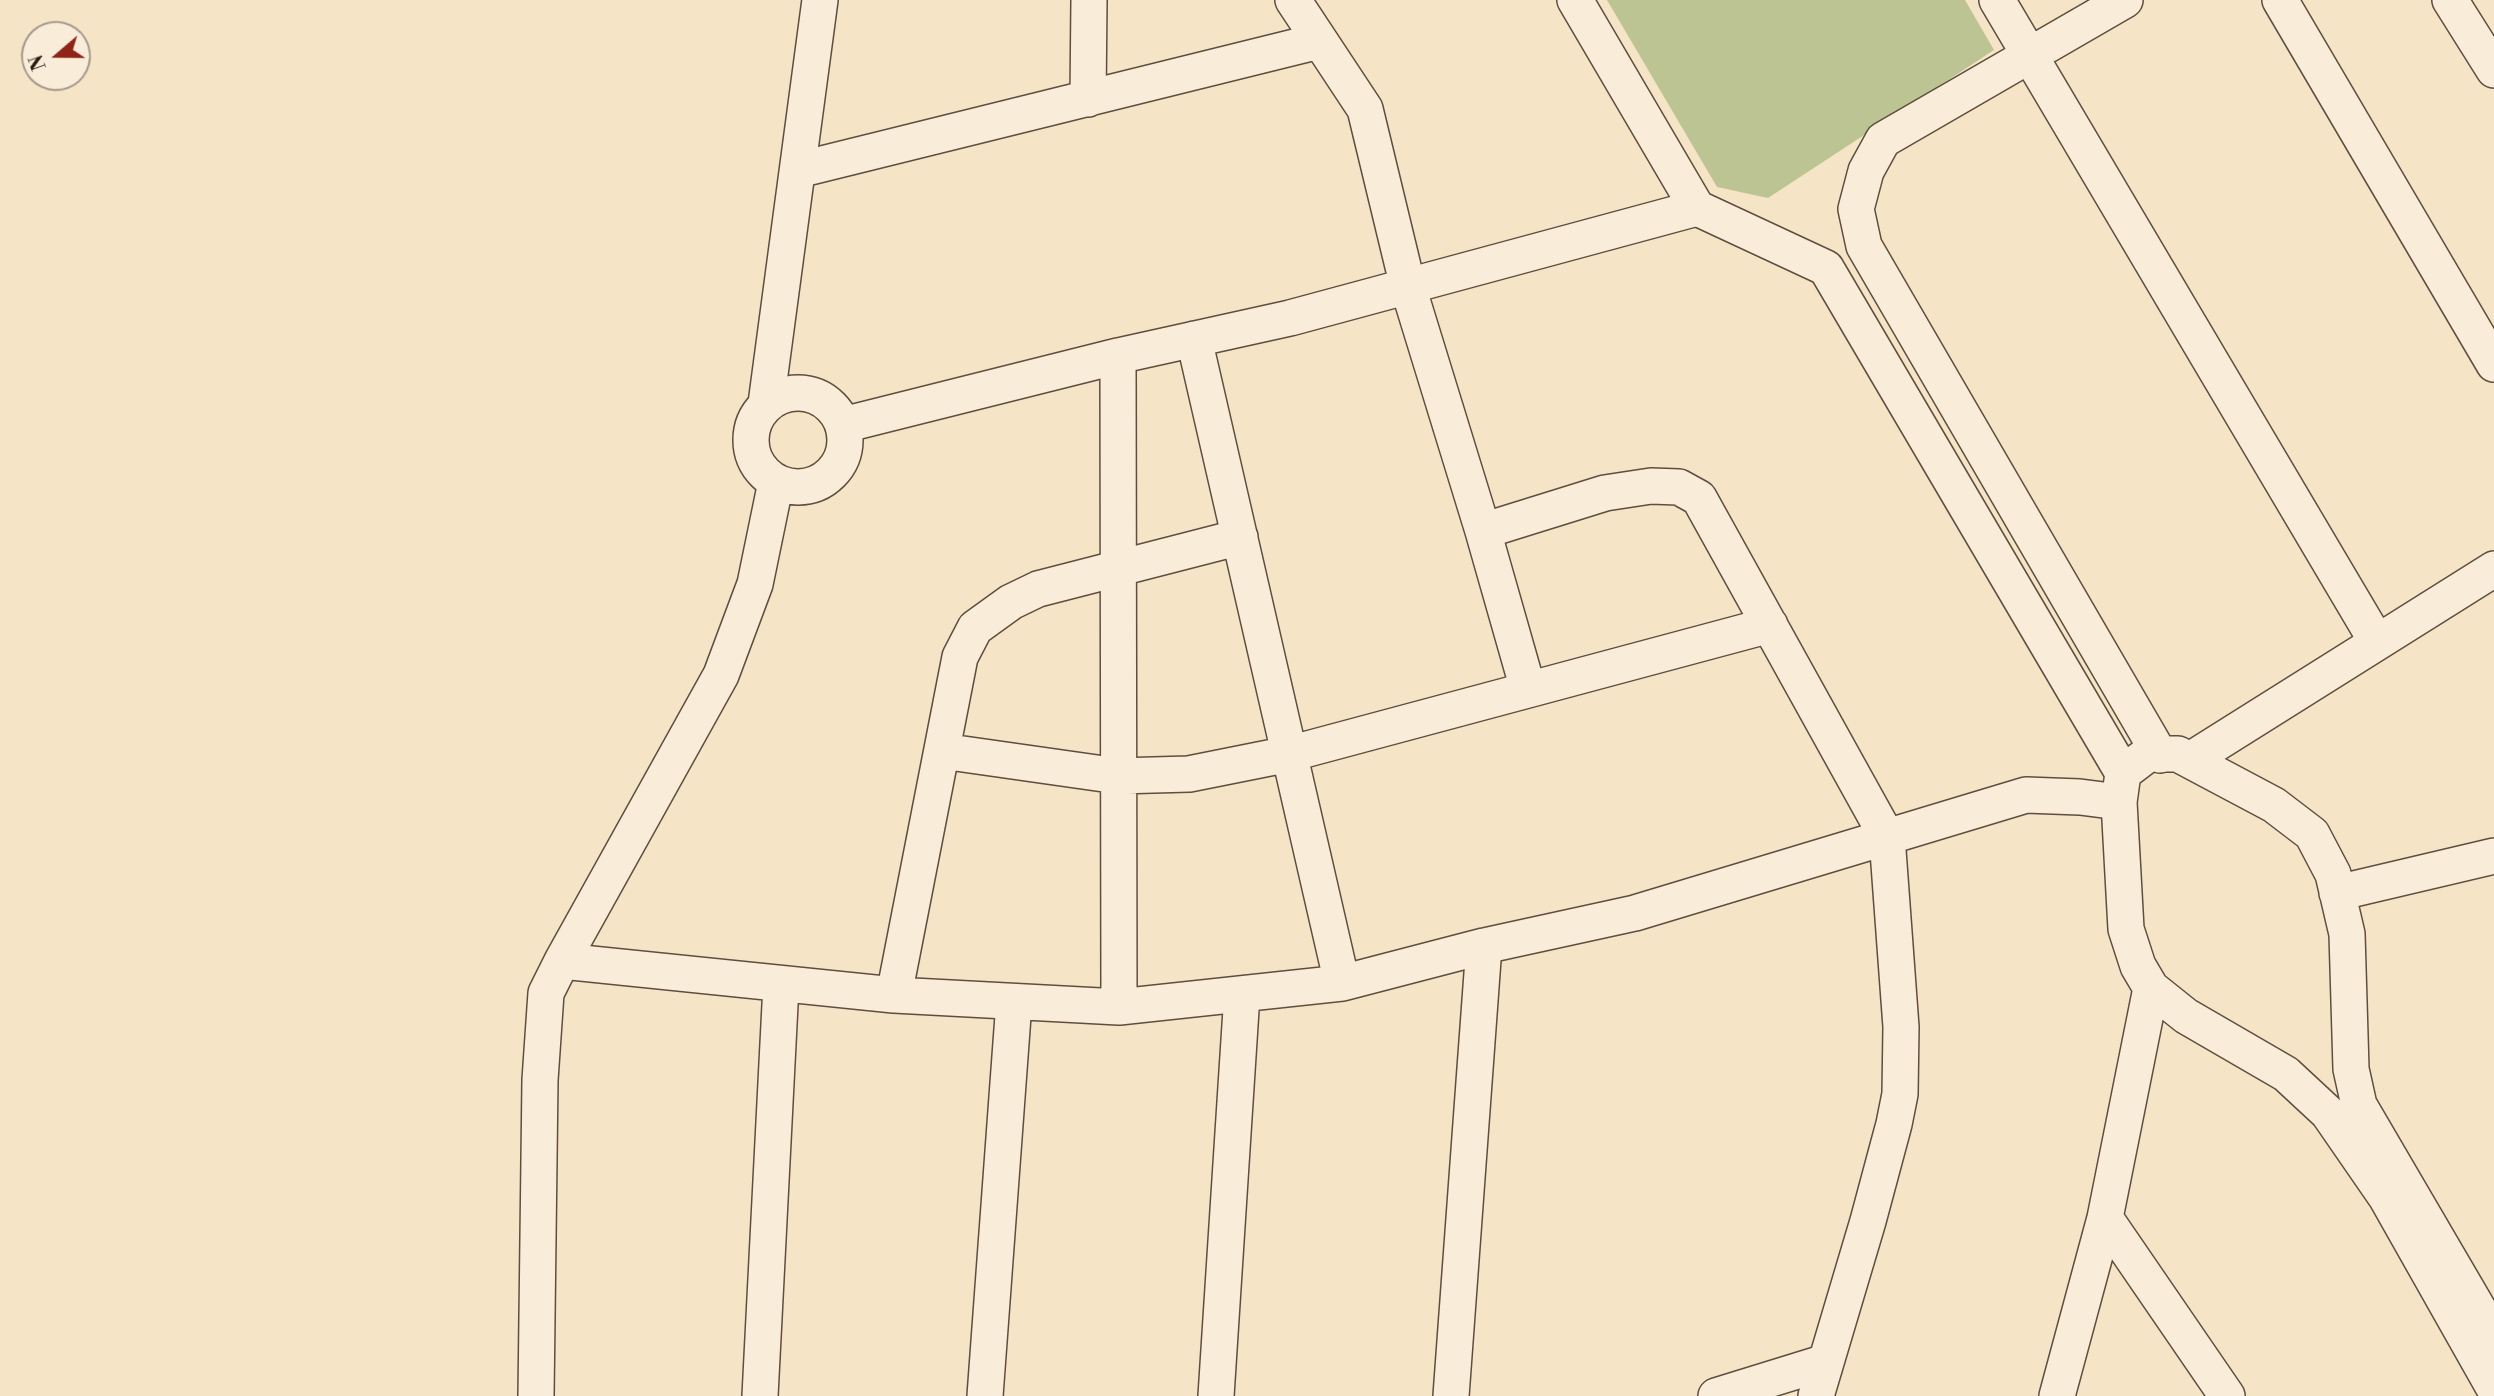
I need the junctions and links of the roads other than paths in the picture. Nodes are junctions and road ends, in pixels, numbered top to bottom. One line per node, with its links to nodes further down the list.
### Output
1 (820, 0): 13 (street)
2 (1088, 0): 12 (street)
3 (1293, 0): 9 (street)
4 (1575, 0): 14 (street)
5 (1997, 0): 10 (street)
6 (2125, 0): 10 (street)
7 (2280, 0): 18 (street)
8 (2450, 0): 11 (street)
9 (1319, 41): 12 (street); 15 (street)
10 (2029, 55): 27 (street); 31 (street)
11 (2494, 71)
12 (1088, 99): 13 (street)
13 (798, 170): 19 (street)
14 (1697, 208): 15 (street); 33 (street)
15 (1408, 287): 16 (street); 22 (street)
16 (1194, 339): 17 (street); 23 (street)
17 (1118, 356): 20 (street); 24 (street)
18 (2494, 364)
19 (766, 404): 20 (street); 21 (street)
20 (843, 425): 21 (street)
21 (776, 482): 38 (street)
22 (1483, 531): 26 (street); 28 (street)
23 (1240, 537): 24 (street); 30 (street)
24 (1118, 567): 29 (street); 32 (street)
25 (2494, 569): 27 (street)
26 (1770, 625): 28 (street); 34 (street)
27 (2377, 642): 31 (street)
28 (1528, 690): 30 (street)
29 (942, 751): 32 (street); 43 (street)
30 (1289, 754): 32 (street); 39 (street)
31 (2175, 757): 33 (street); 36 (street)
32 (1118, 776): 45 (street)
33 (2121, 788): 34 (street); 41 (street)
34 (1887, 837): 37 (street); 48 (street)
35 (2494, 856): 36 (street)
36 (2337, 893): 47 (street)
37 (1485, 946): 39 (street); 54 (street)
38 (562, 961): 40 (street); 50 (street)
39 (1342, 983): 42 (street)
40 (781, 985): 43 (street); 51 (street)
41 (2151, 988): 46 (street); 49 (street)
42 (1242, 994): 45 (street); 53 (street)
43 (894, 996): 44 (street)
44 (1014, 1002): 45 (street); 52 (street)
45 (1119, 1007)
46 (2105, 1218): 57 (street); 58 (street)
47 (2494, 1336)
48 (1826, 1362): 55 (street); 56 (street)
49 (2494, 1388)
50 (536, 1396)
51 (760, 1396)
52 (985, 1396)
53 (1216, 1396)
54 (1451, 1396)
55 (1716, 1396)
56 (1816, 1396)
57 (2057, 1396)
58 (2227, 1396)

